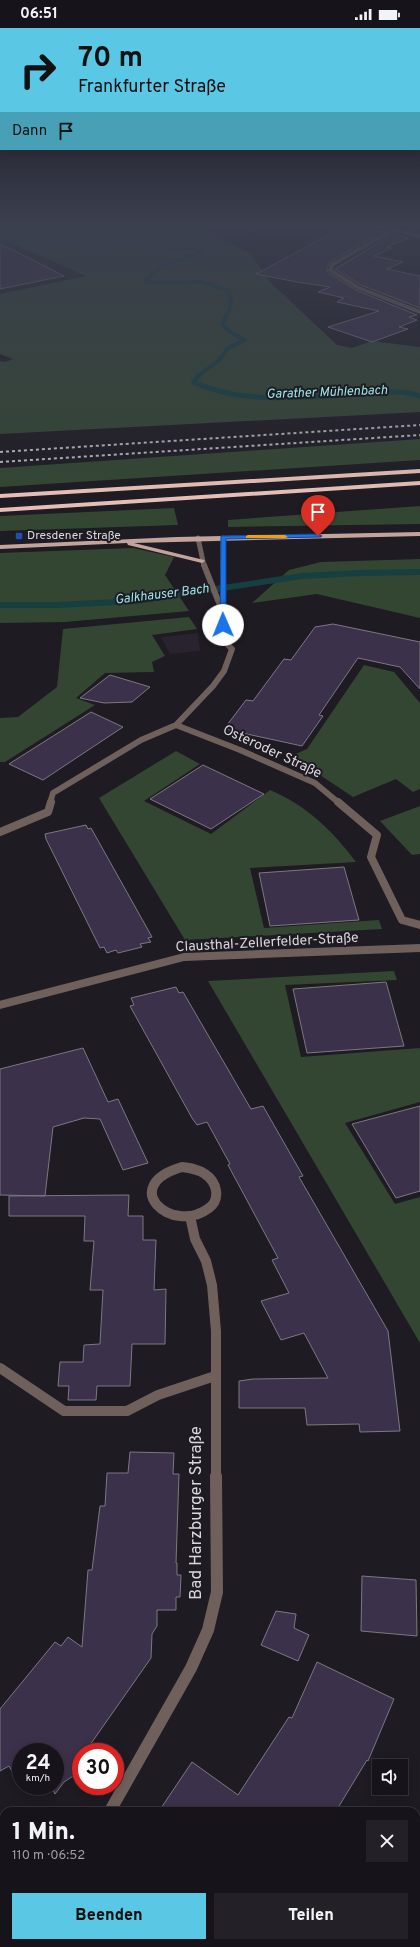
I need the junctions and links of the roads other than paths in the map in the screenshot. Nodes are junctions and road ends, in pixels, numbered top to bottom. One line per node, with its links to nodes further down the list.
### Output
1 (420, 471): 3 (highway)
2 (420, 483): 4 (highway)
3 (0, 496)
4 (0, 510)
5 (420, 534): 7 (main road)
6 (198, 538): 7 (main road); 8 (main road); 10 (street)
7 (223, 538): 11 (street)
8 (116, 541): 9 (main road); 10 (main road)
9 (0, 547)
10 (202, 561): 11 (street)
11 (222, 611): 12 (street)
12 (176, 725): 13 (street); 14 (street, Osteroder Straße)
13 (0, 832)
14 (420, 926)
15 (420, 948): 16 (street, Clausthal-Zellerfelder-Straße)
16 (0, 1005)
17 (190, 1216): 17 (street); 19 (street, Bad Harzburger Straße)
18 (0, 1368): 19 (street)
19 (215, 1376): 20 (street, Bad Harzburger Straße)
20 (112, 1807)

